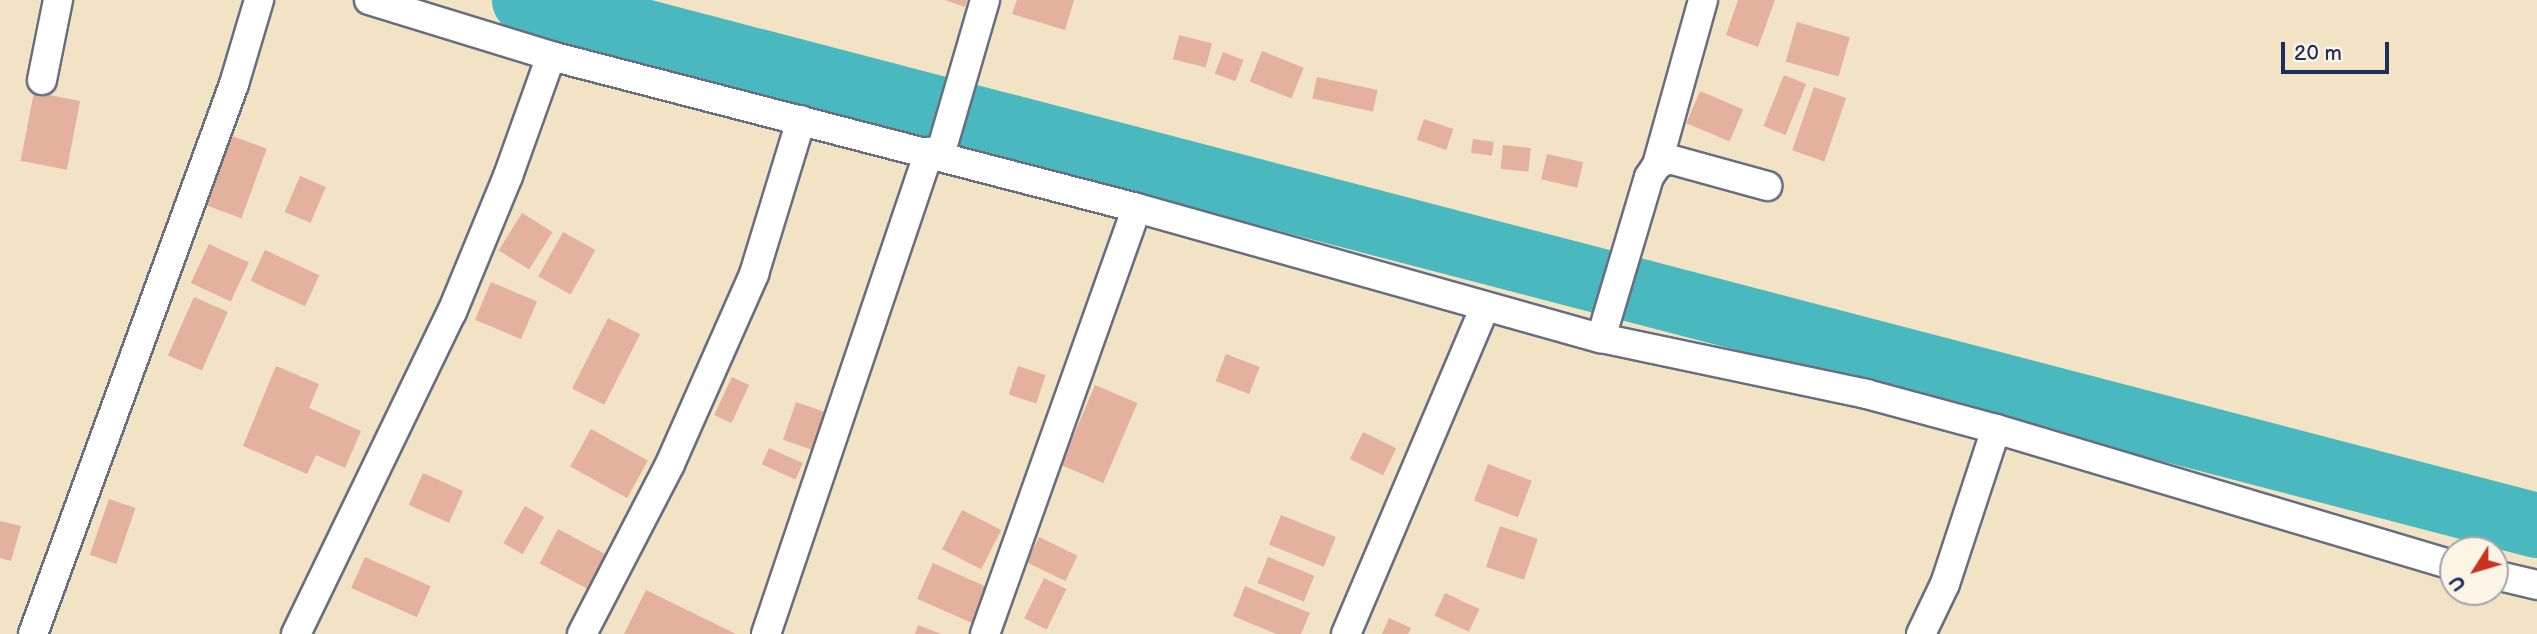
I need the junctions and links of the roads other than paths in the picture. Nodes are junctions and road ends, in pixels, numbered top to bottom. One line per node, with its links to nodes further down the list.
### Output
1 (58, 0): 7 (street)
2 (259, 0): 19 (street)
3 (369, 0): 6 (street)
4 (985, 0): 9 (street)
5 (1703, 0): 10 (street)
6 (551, 56): 8 (street); 20 (street)
7 (42, 80)
8 (801, 120): 9 (street); 21 (street)
9 (937, 151): 12 (street); 22 (street)
10 (1657, 165): 11 (street); 14 (street)
11 (1767, 186)
12 (1138, 208): 13 (street); 23 (street)
13 (1485, 306): 14 (street); 24 (street)
14 (1601, 338): 15 (street)
15 (1996, 429): 16 (street); 25 (street)
16 (2439, 561)
17 (2509, 578): 18 (street)
18 (2537, 585)
19 (33, 634)
20 (296, 634)
21 (582, 634)
22 (766, 634)
23 (985, 634)
24 (1346, 634)
25 (1922, 634)

